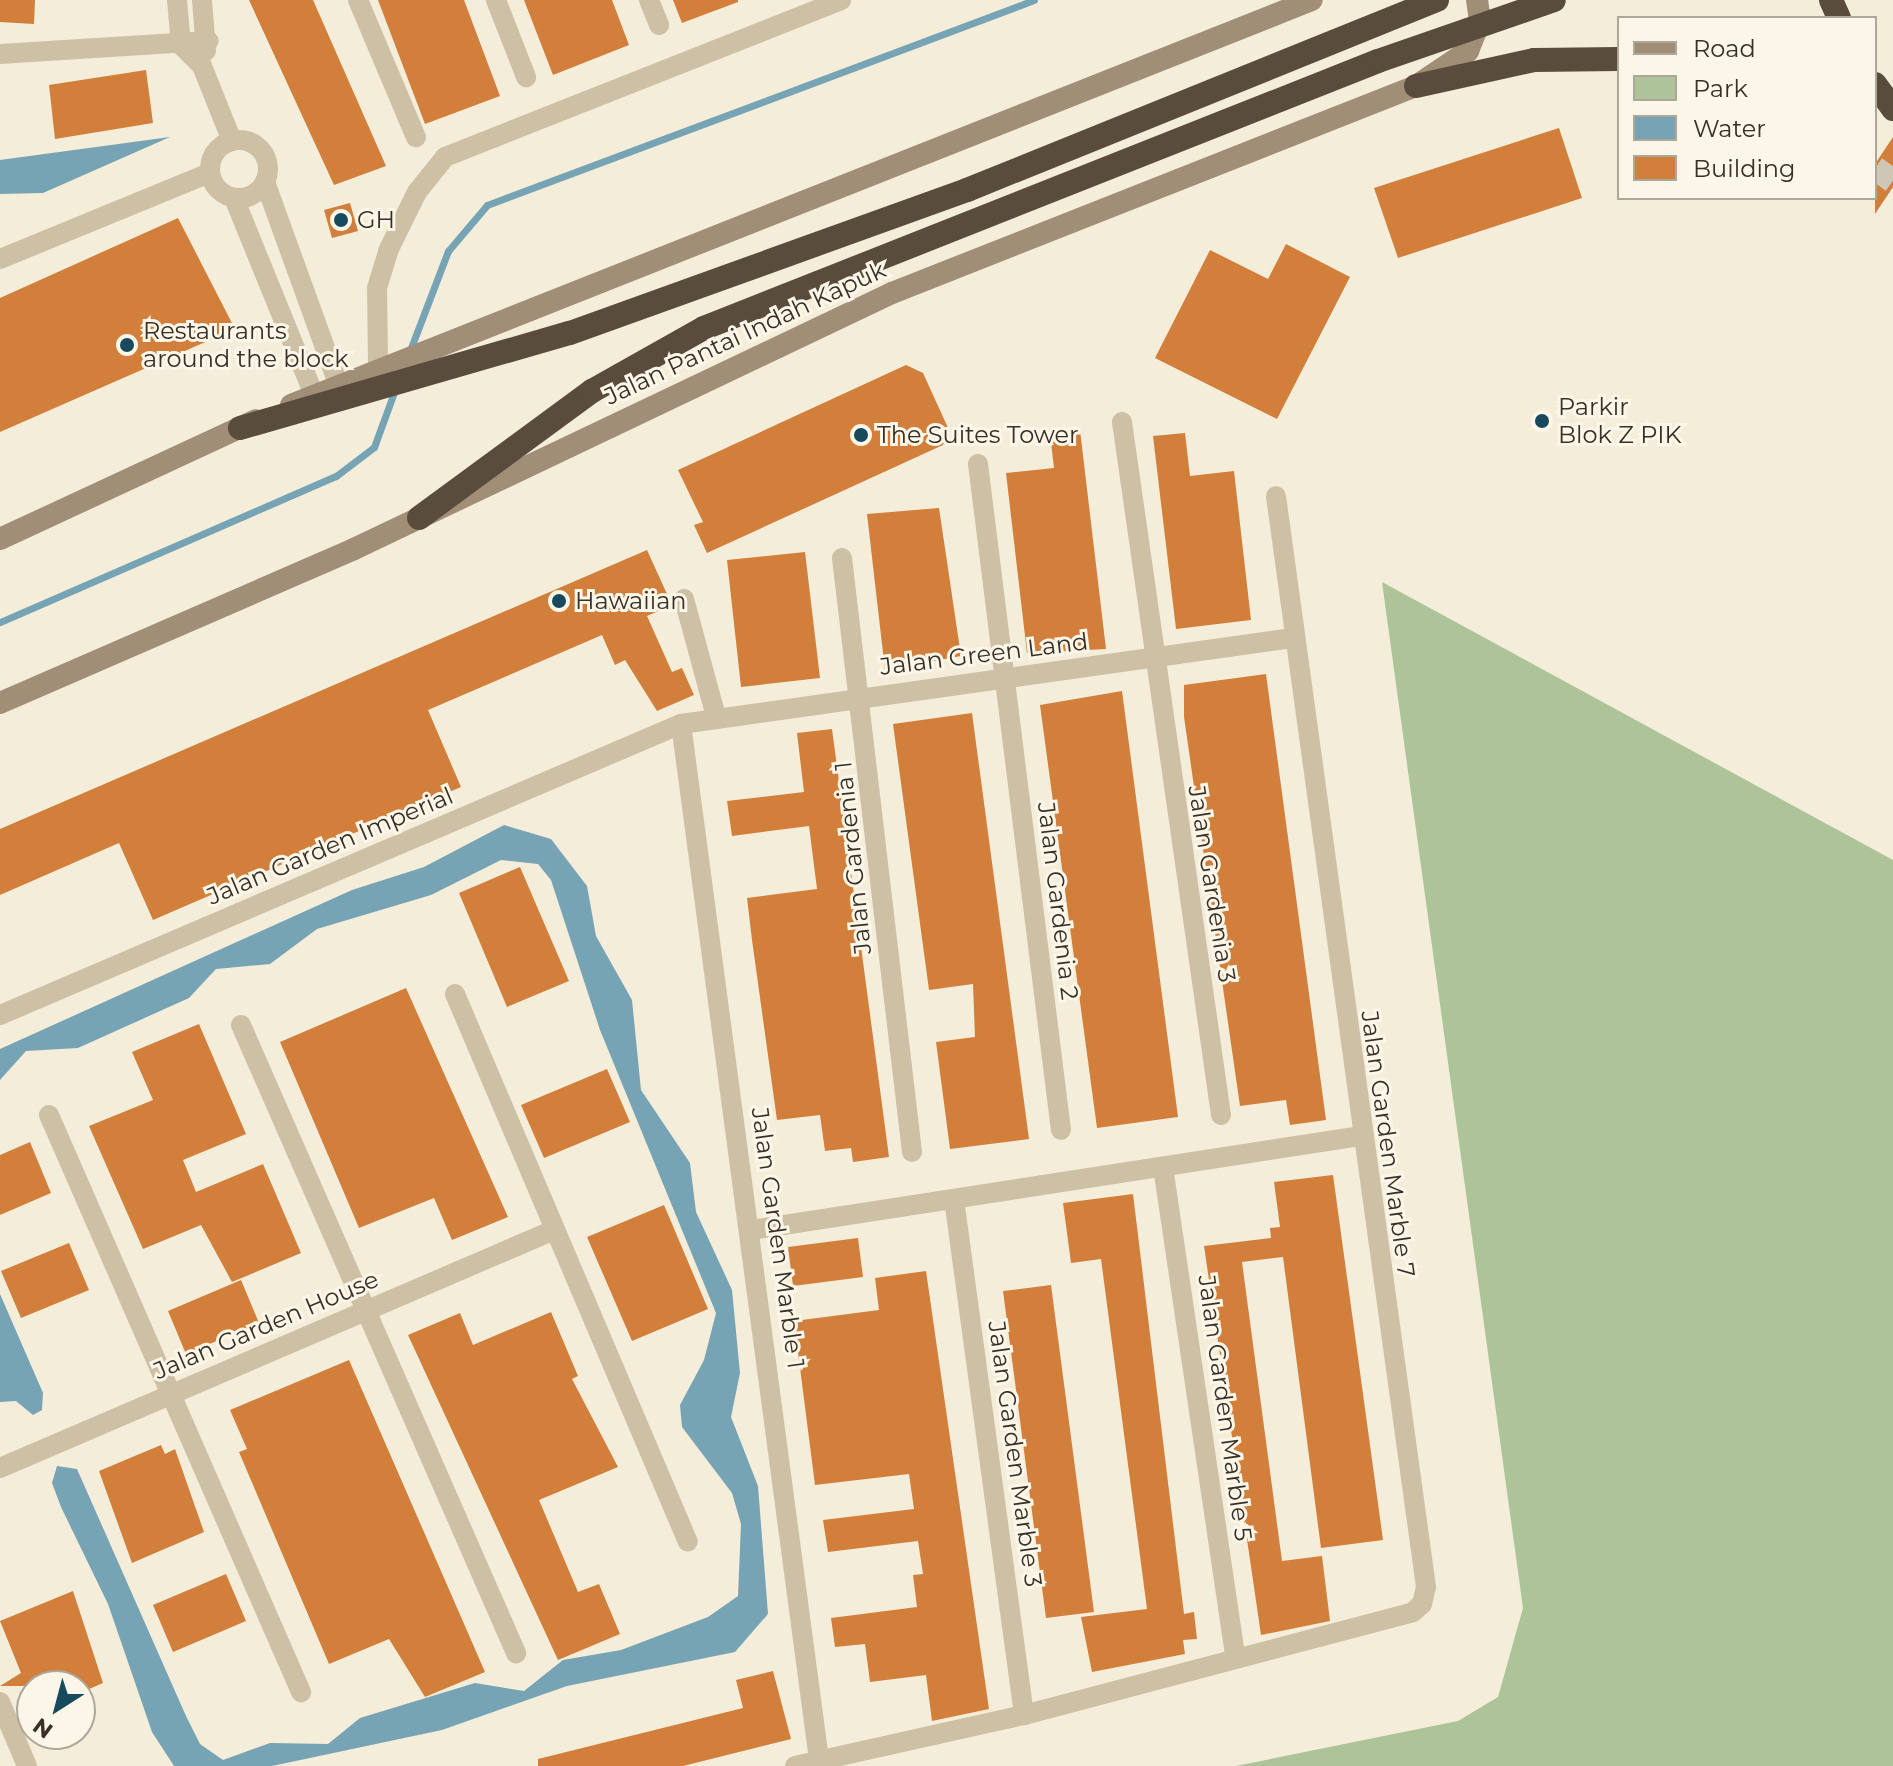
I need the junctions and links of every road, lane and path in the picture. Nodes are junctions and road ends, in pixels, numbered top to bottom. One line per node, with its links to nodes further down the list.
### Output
1 (177, 0): 13 (street)
2 (202, 0): 12 (street)
3 (358, 0): 21 (street)
4 (496, 0): 17 (street)
5 (649, 0): 11 (street)
6 (841, 0): 27 (street)
7 (1312, 0): 27 (main road)
8 (1437, 0): 31 (highway)
9 (1477, 0): 18 (main road, Jalan Pantai Indah Kapuk)
10 (1554, 0): 34 (highway, bridge)
11 (659, 25)
12 (209, 41): 13 (street); 16 (street)
13 (181, 45): 14 (street); 16 (street)
14 (0, 54)
15 (1617, 59): 18 (highway)
16 (202, 66): 22 (street)
17 (526, 77)
18 (1416, 86): 34 (main road, Jalan Pantai Indah Kapuk)
19 (1877, 87): 20 (highway)
20 (1893, 109)
21 (416, 137)
22 (232, 141): 23 (street); 24 (street)
23 (210, 173): 25 (street); 26 (street)
24 (265, 182): 25 (street); 28 (street)
25 (234, 198): 29 (street)
26 (0, 259)
27 (386, 363): 28 (main road)
28 (338, 384): 29 (main road)
29 (314, 395): 31 (main road)
30 (1122, 422): 39 (street, Jalan Gardenia 3)
31 (240, 428): 35 (main road)
32 (978, 464): 40 (street, Jalan Gardenia 2)
33 (1276, 496): 38 (street, Jalan Garden Marble 7)
34 (419, 518): 42 (main road, Jalan Pantai Indah Kapuk)
35 (0, 539)
36 (842, 558): 41 (street, Jalan Gardenia 1)
37 (684, 599): 43 (street)
38 (1293, 638): 39 (street, Jalan Green Land); 51 (street, Jalan Garden Marble 7)
39 (1153, 660): 40 (street, Jalan Green Land); 49 (street, Jalan Gardenia 3)
40 (1004, 679): 41 (street, Jalan Green Land); 50 (street, Jalan Gardenia 2)
41 (860, 694): 43 (street, Jalan Green Land); 52 (street, Jalan Gardenia 1)
42 (0, 703)
43 (716, 717): 44 (street, Jalan Green Land)
44 (681, 724): 46 (street, Jalan Garden Imperial); 56 (street, Jalan Garden Marble 1)
45 (455, 994): 55 (street)
46 (0, 1015)
47 (241, 1025): 57 (street)
48 (49, 1115): 58 (street)
49 (1221, 1115)
50 (1061, 1130)
51 (1360, 1136): 53 (street); 62 (street, Jalan Garden Marble 7)
52 (912, 1152)
53 (1163, 1167): 54 (street); 62 (street, Jalan Garden Marble 5)
54 (954, 1199): 56 (street); 65 (street, Jalan Garden Marble 3)
55 (554, 1230): 57 (street, Jalan Garden House); 60 (street)
56 (751, 1230): 66 (street, Jalan Garden Marble 1)
57 (368, 1310): 58 (street, Jalan Garden House); 61 (street)
58 (172, 1393): 59 (street, Jalan Garden House); 63 (street)
59 (0, 1468)
60 (688, 1542)
61 (516, 1653)
62 (1235, 1656): 65 (street)
63 (301, 1692)
64 (0, 1702): 67 (street)
65 (1024, 1715): 66 (street)
66 (819, 1759): 68 (street)
67 (27, 1766)
68 (795, 1766)

